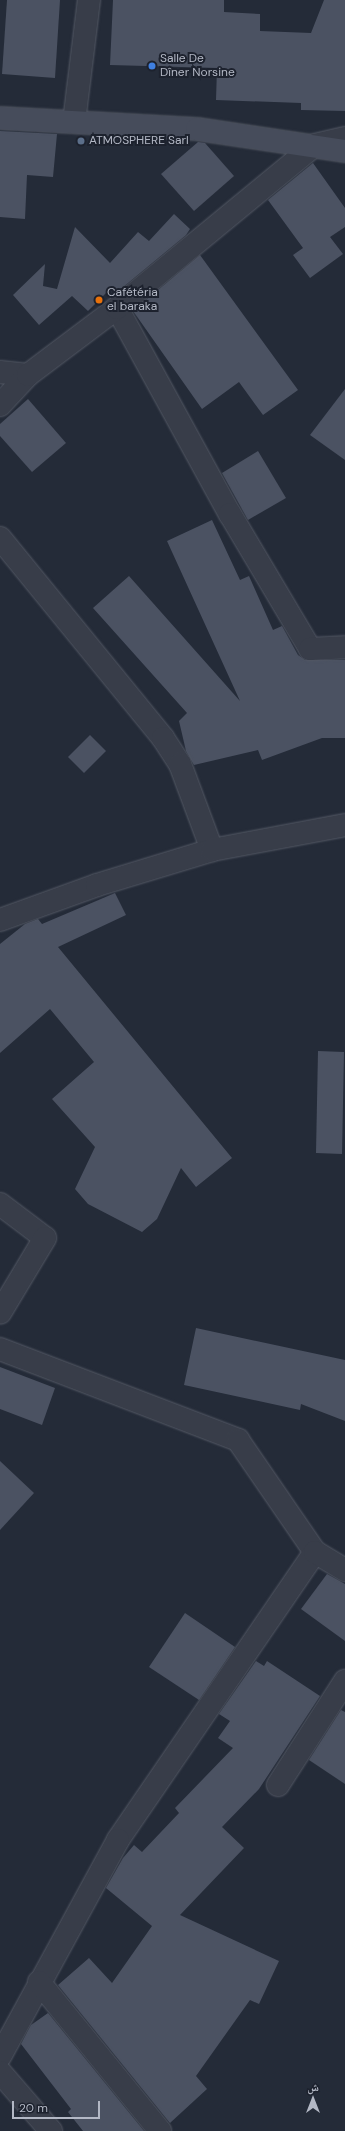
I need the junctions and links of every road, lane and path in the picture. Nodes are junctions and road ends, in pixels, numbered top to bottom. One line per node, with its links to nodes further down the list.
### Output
1 (89, 0): 3 (street)
2 (0, 118): 3 (main road)
3 (74, 122): 5 (main road)
4 (345, 138): 5 (street)
5 (316, 145): 6 (main road); 7 (street)
6 (345, 152)
7 (117, 308): 9 (street); 12 (street)
8 (0, 372): 9 (street)
9 (28, 376): 10 (street)
10 (0, 405)
11 (0, 538): 14 (street)
12 (345, 648)
13 (345, 825): 14 (street)
14 (212, 850): 15 (street)
15 (0, 920)
16 (0, 1204): 17 (street)
17 (0, 1313)
18 (0, 1349): 19 (street)
19 (315, 1552): 20 (street); 23 (street)
20 (345, 1570)
21 (345, 1681): 22 (street)
22 (278, 1786)
23 (39, 1982): 24 (street); 27 (street)
24 (0, 2056)
25 (0, 2072): 26 (street)
26 (51, 2131)
27 (160, 2131)

